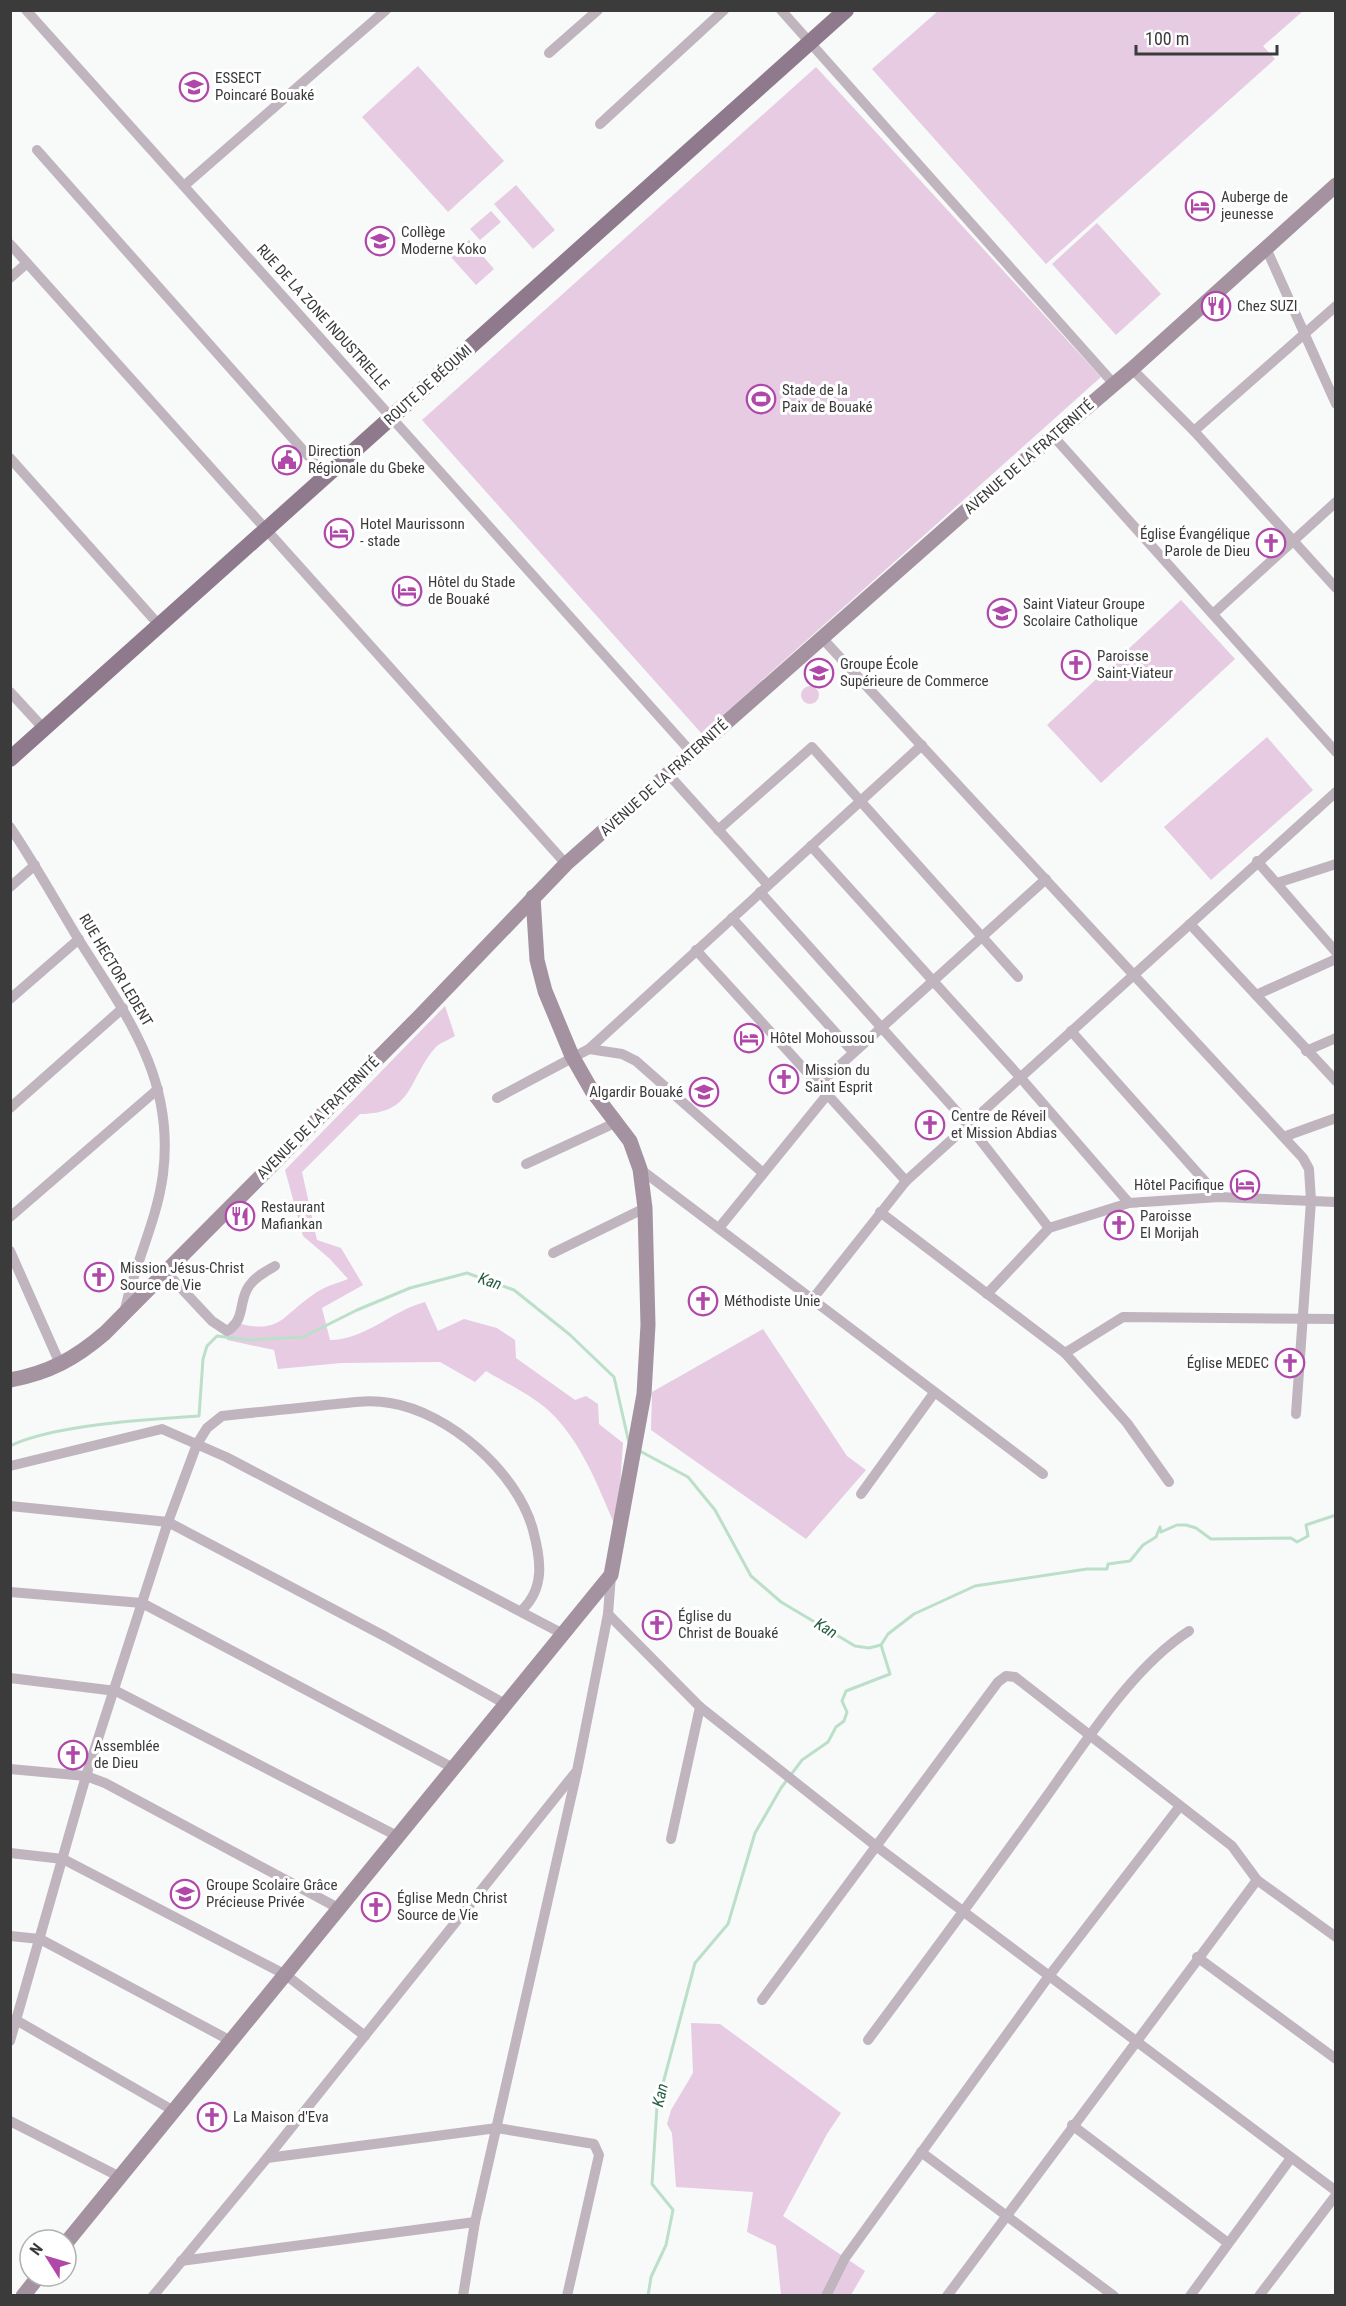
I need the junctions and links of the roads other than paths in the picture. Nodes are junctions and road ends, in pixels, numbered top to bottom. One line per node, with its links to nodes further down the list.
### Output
1 (26, 10): 11 (street, RUE DE LA ZONE INDUSTRIELLE)
2 (386, 10): 11 (street)
3 (598, 10): 8 (street)
4 (724, 10): 9 (street)
5 (781, 10): 7 (street)
6 (846, 10): 7 (main road, ROUTE DE BÉOUMI)
7 (809, 44): 20 (street); 22 (main road, ROUTE DE BÉOUMI)
8 (549, 53)
9 (600, 124)
10 (37, 150): 26 (street)
11 (185, 185): 22 (street, RUE DE LA ZONE INDUSTRIELLE)
12 (1335, 185): 14 (street, AVENUE DE LA FRATERNITÉ)
13 (10, 244): 15 (street)
14 (1266, 248): 18 (street); 19 (street, AVENUE DE LA FRATERNITÉ)
15 (27, 263): 16 (street); 28 (street)
16 (10, 278)
17 (1335, 306): 18 (street)
18 (1305, 333): 21 (street); 23 (street)
19 (1132, 369): 20 (street, AVENUE DE LA FRATERNITÉ); 23 (street)
20 (1114, 384): 24 (street, AVENUE DE LA FRATERNITÉ)
21 (1335, 404)
22 (392, 417): 26 (main road, ROUTE DE BÉOUMI); 37 (street, RUE DE LA ZONE INDUSTRIELLE)
23 (1194, 431): 29 (street)
24 (1054, 437): 31 (street); 33 (street, AVENUE DE LA FRATERNITÉ)
25 (10, 458): 32 (street)
26 (326, 476): 28 (main road, ROUTE DE BÉOUMI)
27 (1335, 502): 29 (street)
28 (265, 531): 32 (main road, ROUTE DE BÉOUMI); 47 (street)
29 (1291, 541): 30 (street); 31 (street)
30 (1335, 588)
31 (1214, 613): 38 (street)
32 (159, 625): 35 (main road, ROUTE DE BÉOUMI)
33 (822, 638): 36 (street); 37 (street, AVENUE DE LA FRATERNITÉ)
34 (10, 692): 35 (street)
35 (45, 730): 39 (main road, ROUTE DE BÉOUMI)
36 (922, 745): 42 (street); 50 (street)
37 (692, 753): 40 (street, AVENUE DE LA FRATERNITÉ)
38 (1335, 753)
39 (10, 759)
40 (669, 775): 44 (street); 47 (street, AVENUE DE LA FRATERNITÉ)
41 (1335, 792): 46 (street)
42 (860, 802): 44 (street); 45 (street); 57 (street)
43 (10, 827): 49 (street, RUE HECTOR LEDENT)
44 (718, 830): 53 (street)
45 (811, 846): 53 (street); 64 (street)
46 (1257, 861): 51 (street); 56 (street)
47 (566, 864): 54 (street, AVENUE DE LA FRATERNITÉ)
48 (1335, 864): 51 (street)
49 (35, 865): 52 (street); 58 (street, RUE HECTOR LEDENT)
50 (1046, 879): 57 (street); 62 (street)
51 (1277, 883): 60 (street)
52 (10, 887)
53 (764, 889): 55 (street); 68 (street)
54 (533, 897): 74 (street); 102 (street, AVENUE DE LA FRATERNITÉ)
55 (732, 918): 59 (street); 73 (street)
56 (1190, 924): 62 (street); 65 (street)
57 (982, 938): 63 (street); 64 (street)
58 (79, 939): 66 (street); 67 (street, RUE HECTOR LEDENT)
59 (696, 950): 71 (street); 77 (street)
60 (1335, 952)
61 (1335, 959): 65 (street)
62 (1135, 973): 69 (street); 85 (street)
63 (1017, 976)
64 (933, 981): 68 (street); 75 (street)
65 (1256, 995): 72 (street)
66 (10, 999)
67 (123, 1008): 78 (street, RUE HECTOR LEDENT); 81 (street)
68 (881, 1027): 73 (street); 84 (street)
69 (1071, 1031): 75 (street); 90 (street)
70 (1335, 1038): 72 (street)
71 (589, 1049): 74 (street); 88 (street)
72 (1306, 1051): 76 (street)
73 (853, 1052): 77 (street)
74 (572, 1056): 80 (street); 83 (street)
75 (1020, 1077): 84 (street); 93 (street)
76 (1335, 1081)
77 (818, 1085): 79 (street)
78 (158, 1089): 96 (street); 105 (street, RUE HECTOR LEDENT)
79 (827, 1095): 88 (street); 89 (street)
80 (497, 1098)
81 (10, 1108)
82 (1335, 1118): 85 (street)
83 (616, 1122): 86 (street); 87 (street)
84 (967, 1123): 89 (street); 98 (street)
85 (1286, 1136): 91 (street)
86 (526, 1164)
87 (640, 1169): 94 (street); 97 (street)
88 (763, 1173): 97 (street)
89 (906, 1181): 95 (street)
90 (1219, 1197): 91 (street); 93 (street)
91 (1311, 1201): 92 (street); 106 (street)
92 (1335, 1202)
93 (1130, 1203): 98 (street)
94 (645, 1208): 100 (street); 120 (street)
95 (880, 1212): 103 (street); 104 (street)
96 (10, 1217)
97 (719, 1228): 104 (street)
98 (1049, 1228): 103 (street)
99 (10, 1251): 109 (street)
100 (553, 1253)
101 (275, 1266): 102 (street)
102 (166, 1272): 105 (street, AVENUE DE LA FRATERNITÉ)
103 (987, 1294): 108 (street)
104 (811, 1301): 111 (street)
105 (124, 1315): 109 (street, AVENUE DE LA FRATERNITÉ)
106 (1301, 1318): 107 (street); 108 (street); 112 (street)
107 (1335, 1319)
108 (1065, 1353): 116 (street)
109 (61, 1366): 110 (street, AVENUE DE LA FRATERNITÉ)
110 (10, 1380)
111 (934, 1393): 115 (street); 117 (street)
112 (1296, 1414)
113 (197, 1444): 114 (street); 119 (street); 123 (street); 123 (street)
114 (10, 1466)
115 (1043, 1474)
116 (1169, 1482)
117 (861, 1494)
118 (10, 1506): 119 (street)
119 (168, 1522): 122 (street); 129 (street)
120 (611, 1575): 124 (street); 126 (street)
121 (10, 1592): 122 (street)
122 (142, 1603): 128 (street); 133 (street)
123 (522, 1610): 126 (street)
124 (608, 1614): 130 (street); 134 (street)
125 (1188, 1631): 131 (street)
126 (563, 1634): 129 (street)
127 (10, 1678): 128 (street)
128 (116, 1691): 135 (street); 137 (street)
129 (507, 1705): 133 (street)
130 (700, 1707): 138 (street); 139 (street)
131 (1091, 1734): 136 (street); 139 (street); 144 (street)
132 (10, 1769): 135 (street)
133 (455, 1769): 137 (street)
134 (577, 1771): 153 (street); 162 (street)
135 (86, 1776): 141 (street); 143 (street)
136 (1180, 1806): 142 (street); 150 (street)
137 (399, 1837): 143 (street)
138 (671, 1839)
139 (876, 1846): 144 (street); 151 (street)
140 (10, 1853): 141 (street)
141 (63, 1859): 147 (street); 149 (street)
142 (1257, 1880): 146 (street); 148 (street)
143 (340, 1909): 149 (street)
144 (963, 1912): 150 (street); 154 (street)
145 (10, 1936): 147 (street)
146 (1335, 1936)
147 (39, 1939): 152 (street); 155 (street)
148 (1197, 1957): 156 (street); 158 (street)
149 (286, 1975): 153 (street); 155 (street)
150 (1049, 1976): 156 (street); 163 (street)
151 (762, 2000)
152 (13, 2020): 157 (street); 159 (street)
153 (365, 2036): 164 (street)
154 (868, 2040)
155 (231, 2041): 159 (street)
156 (1135, 2041): 161 (street); 165 (street)
157 (10, 2042)
158 (1335, 2059)
159 (174, 2111): 166 (street)
160 (10, 2121): 166 (street)
161 (1072, 2125): 168 (street); 171 (street)
162 (497, 2128): 164 (street); 169 (street); 175 (street)
163 (921, 2152): 168 (street); 176 (street)
164 (267, 2158): 172 (street)
165 (1291, 2158): 167 (street); 171 (street)
166 (120, 2177): 170 (street)
167 (1335, 2193): 180 (street)
168 (1005, 2215): 177 (street); 178 (street)
169 (475, 2222): 172 (street); 174 (street)
170 (78, 2228)
171 (1228, 2243): 179 (street)
172 (181, 2261): 173 (street)
173 (153, 2295)
174 (463, 2295)
175 (567, 2295)
176 (826, 2295)
177 (947, 2295)
178 (1114, 2295)
179 (1190, 2295)
180 (1259, 2295)

